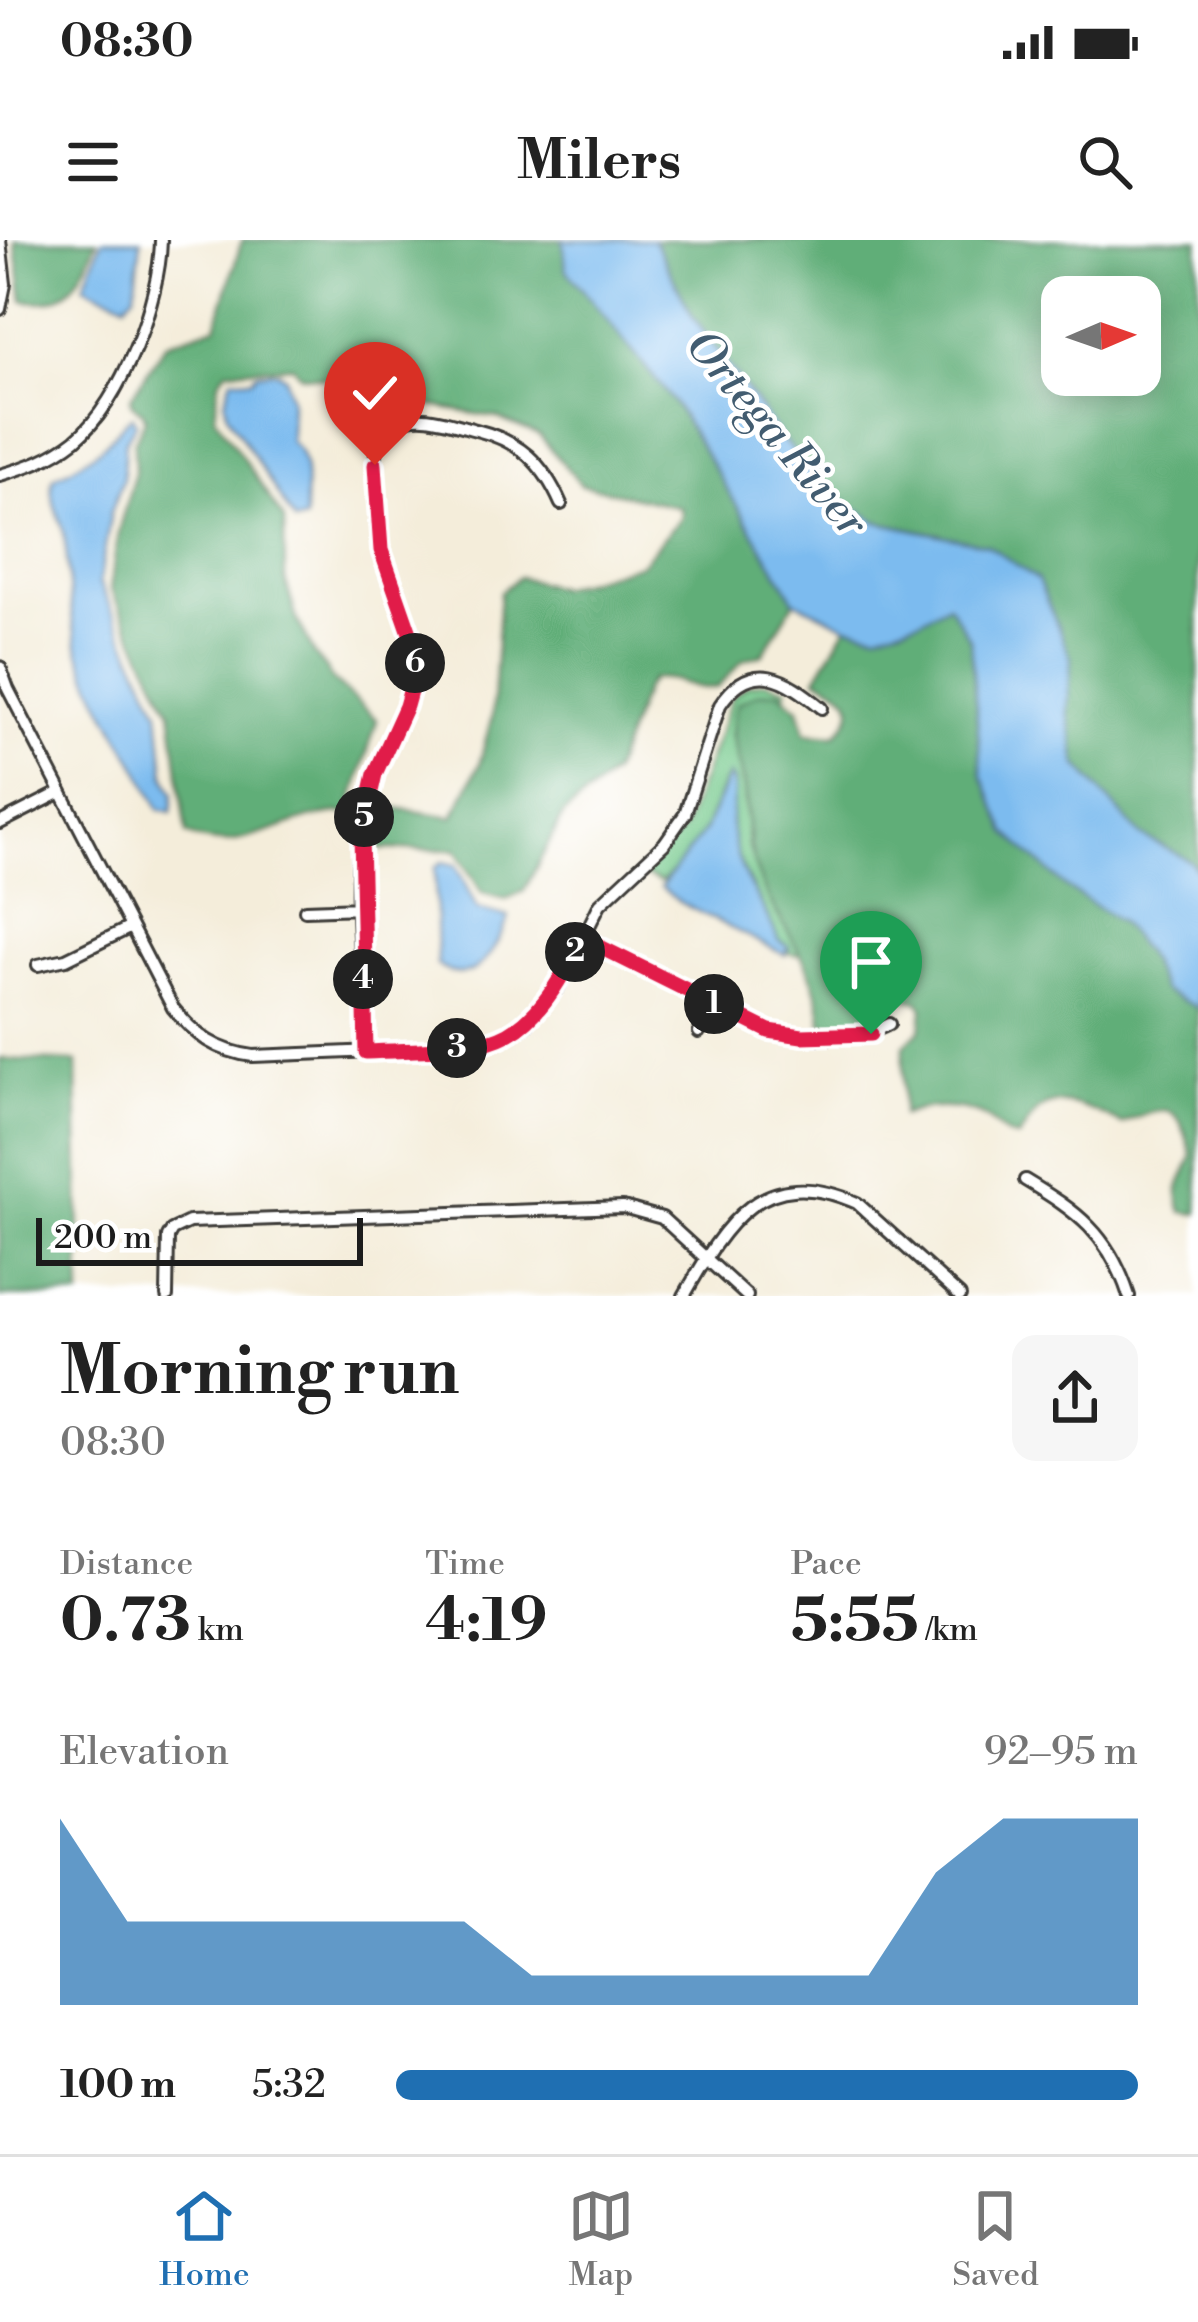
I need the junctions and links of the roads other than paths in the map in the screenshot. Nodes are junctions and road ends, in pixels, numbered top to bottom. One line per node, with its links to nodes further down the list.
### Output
1 (0, 240): 3 (street)
2 (161, 240): 6 (street)
3 (0, 309)
4 (368, 398): 5 (street)
5 (392, 426): 7 (street); 12 (street)
6 (0, 475)
7 (561, 504)
8 (0, 667): 10 (street)
9 (822, 708): 15 (street)
10 (61, 792): 11 (street); 14 (street)
11 (0, 823)
12 (361, 908): 13 (street); 22 (street)
13 (304, 910)
14 (131, 927): 16 (street); 22 (street)
15 (582, 938): 17 (street); 18 (street)
16 (38, 965)
17 (713, 1004): 19 (street); 20 (street)
18 (526, 1024): 21 (street); 22 (street)
19 (889, 1024)
20 (699, 1031)
21 (536, 1039)
22 (366, 1052)
23 (1024, 1180): 29 (street)
24 (706, 1258): 25 (street); 26 (street); 27 (street); 28 (street)
25 (167, 1296)
26 (684, 1296)
27 (747, 1296)
28 (959, 1296)
29 (1129, 1296)

